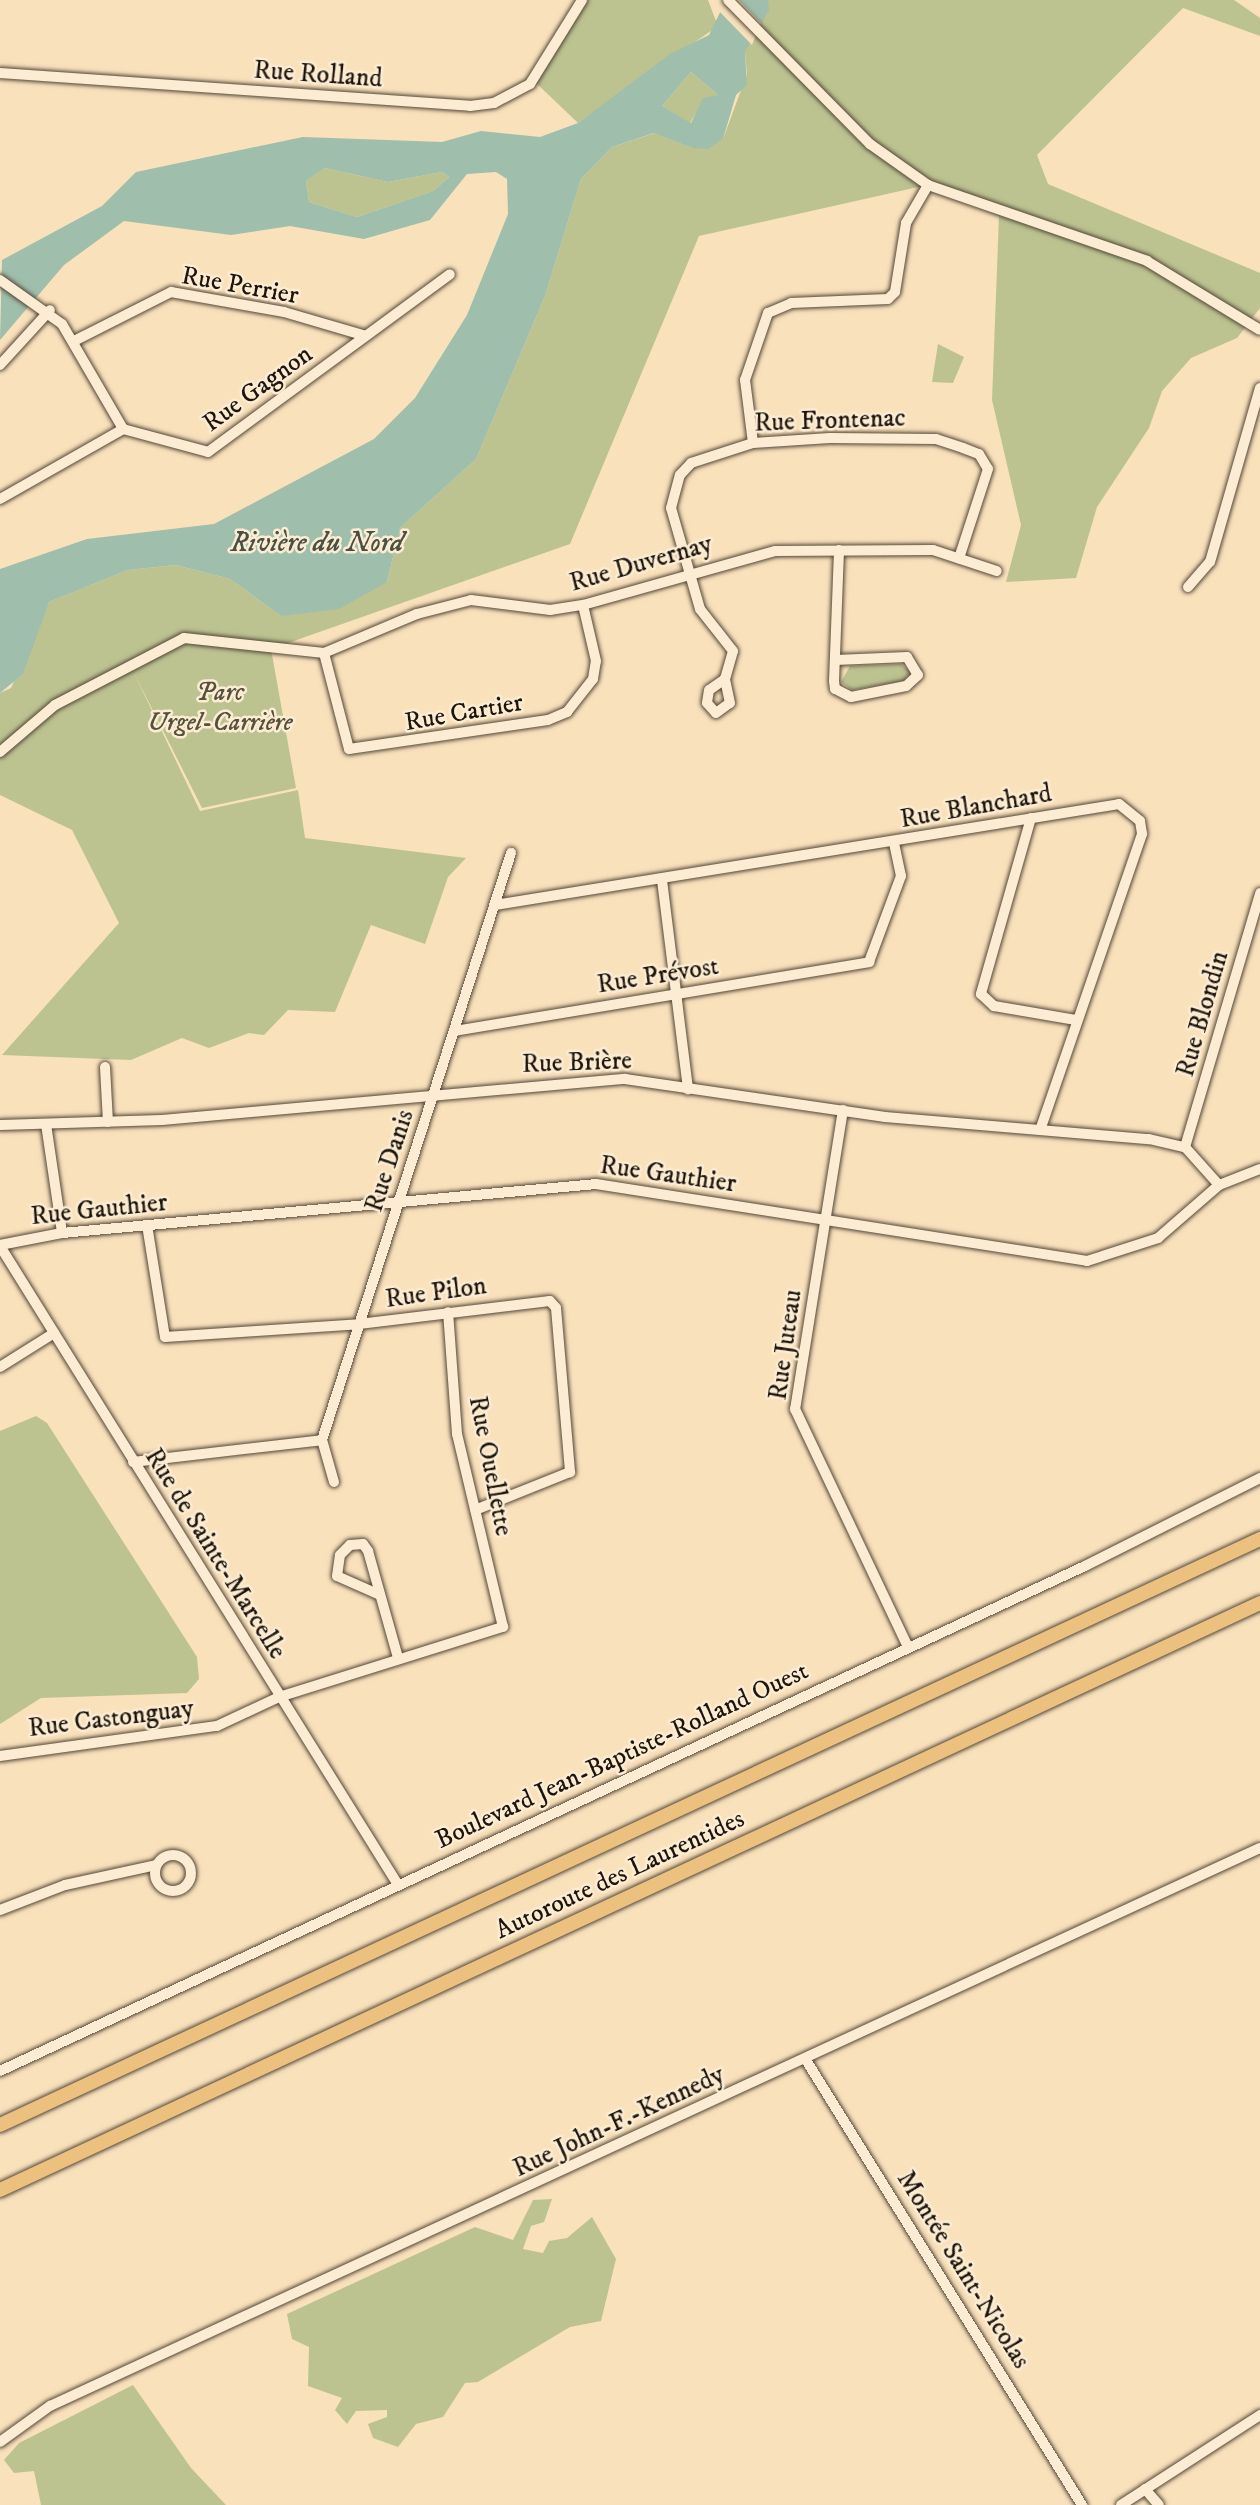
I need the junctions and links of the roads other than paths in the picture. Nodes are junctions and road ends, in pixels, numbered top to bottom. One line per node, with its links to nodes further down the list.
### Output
1 (582, 0): 3 (street, Rue Rolland)
2 (728, 0): 4 (street)
3 (0, 73)
4 (928, 184): 8 (street); 14 (street)
5 (450, 274): 9 (street, Rue Gagnon)
6 (0, 280): 7 (street)
7 (46, 307): 10 (street); 11 (street)
8 (1260, 330)
9 (366, 336): 10 (street, Rue Perrier); 13 (street, Rue Gagnon)
10 (74, 341): 13 (street)
11 (0, 365)
12 (1260, 388): 20 (street)
13 (122, 429): 15 (street)
14 (753, 443): 17 (street, Rue Frontenac); 19 (street, Rue Frontenac)
15 (0, 499)
16 (839, 550): 17 (street, Rue Duvernay); 19 (street, Rue Duvernay); 23 (street)
17 (959, 558): 18 (street, Rue Duvernay)
18 (997, 571)
19 (690, 573): 21 (street, Rue Duvernay); 24 (street, Rue Frontenac)
20 (1188, 587)
21 (583, 605): 22 (street, Rue Duvernay); 22 (street, Rue Cartier)
22 (324, 653): 25 (street, Rue Duvernay)
23 (835, 660): 23 (street)
24 (725, 678)
25 (0, 752)
26 (1031, 818): 27 (street, Rue Blanchard); 33 (street); 33 (street, Rue Blanchard)
27 (894, 842): 29 (street, Rue Blanchard); 32 (street, Rue Prévost)
28 (511, 853): 31 (street, Rue Danis)
29 (662, 880): 31 (street, Rue Blanchard); 32 (street)
30 (1260, 893): 43 (street, Rue Blondin)
31 (495, 905): 34 (street, Rue Danis)
32 (681, 992): 34 (street, Rue Prévost); 36 (street)
33 (1076, 1020): 42 (street, Rue Blanchard)
34 (454, 1031): 37 (street, Rue Danis)
35 (105, 1067): 39 (street)
36 (688, 1089): 37 (street, Rue Brière); 38 (street, Rue Brière)
37 (434, 1091): 39 (street, Rue Brière); 46 (street, Rue Danis)
38 (844, 1110): 42 (street, Rue Brière); 47 (street, Rue Juteau)
39 (108, 1122): 40 (street, Rue Brière)
40 (46, 1124): 41 (street, Rue Brière); 49 (street)
41 (0, 1125)
42 (1041, 1127): 43 (street, Rue Brière)
43 (1185, 1147): 45 (street)
44 (1260, 1169): 45 (street, Rue Gauthier)
45 (1219, 1185): 47 (street, Rue Gauthier)
46 (399, 1201): 47 (street, Rue Gauthier); 48 (street, Rue Gauthier); 52 (street, Rue Danis)
47 (829, 1222): 64 (street, Rue Juteau)
48 (146, 1225): 49 (street, Rue Gauthier); 52 (street, Rue Pilon)
49 (62, 1233): 50 (street, Rue Gauthier)
50 (0, 1245): 53 (street, Rue de Sainte-Marcelle)
51 (448, 1312): 52 (street, Rue Pilon); 59 (street, Rue Ouellette); 59 (street, Rue Pilon)
52 (359, 1324): 55 (street, Rue Danis)
53 (54, 1333): 54 (street); 56 (street, Rue de Sainte-Marcelle)
54 (0, 1367)
55 (322, 1440): 56 (street); 58 (street)
56 (133, 1462): 66 (street, Rue de Sainte-Marcelle)
57 (1260, 1478): 64 (street, Boulevard Jean-Baptiste-Rolland Ouest)
58 (334, 1482)
59 (475, 1510): 63 (street, Rue Ouellette)
60 (1260, 1539): 74 (highway, Autoroute des Laurentides)
61 (380, 1595): 61 (street); 65 (street)
62 (1260, 1603): 75 (highway, Autoroute des Laurentides)
63 (503, 1627): 65 (street, Rue Castonguay)
64 (908, 1647): 70 (street, Boulevard Jean-Baptiste-Rolland Ouest)
65 (398, 1658): 66 (street, Rue Castonguay)
66 (279, 1697): 67 (street, Rue Castonguay); 70 (street, Rue de Sainte-Marcelle)
67 (0, 1756)
68 (1260, 1848): 72 (street, Rue John-F.-Kennedy)
69 (156, 1866): 71 (street)
70 (397, 1883): 73 (street, Boulevard Jean-Baptiste-Rolland Ouest)
71 (0, 1910)
72 (806, 2060): 79 (street, Rue John-F.-Kennedy); 81 (street, Montée Saint-Nicolas)
73 (0, 2071)
74 (0, 2125)
75 (29, 2177): 76 (highway, Autoroute des Laurentides); 77 (highway)
76 (0, 2190)
77 (0, 2198)
78 (1260, 2415): 80 (street)
79 (0, 2442)
80 (1145, 2489): 82 (street); 83 (street)
81 (1082, 2505)
82 (1121, 2505)
83 (1159, 2505)

